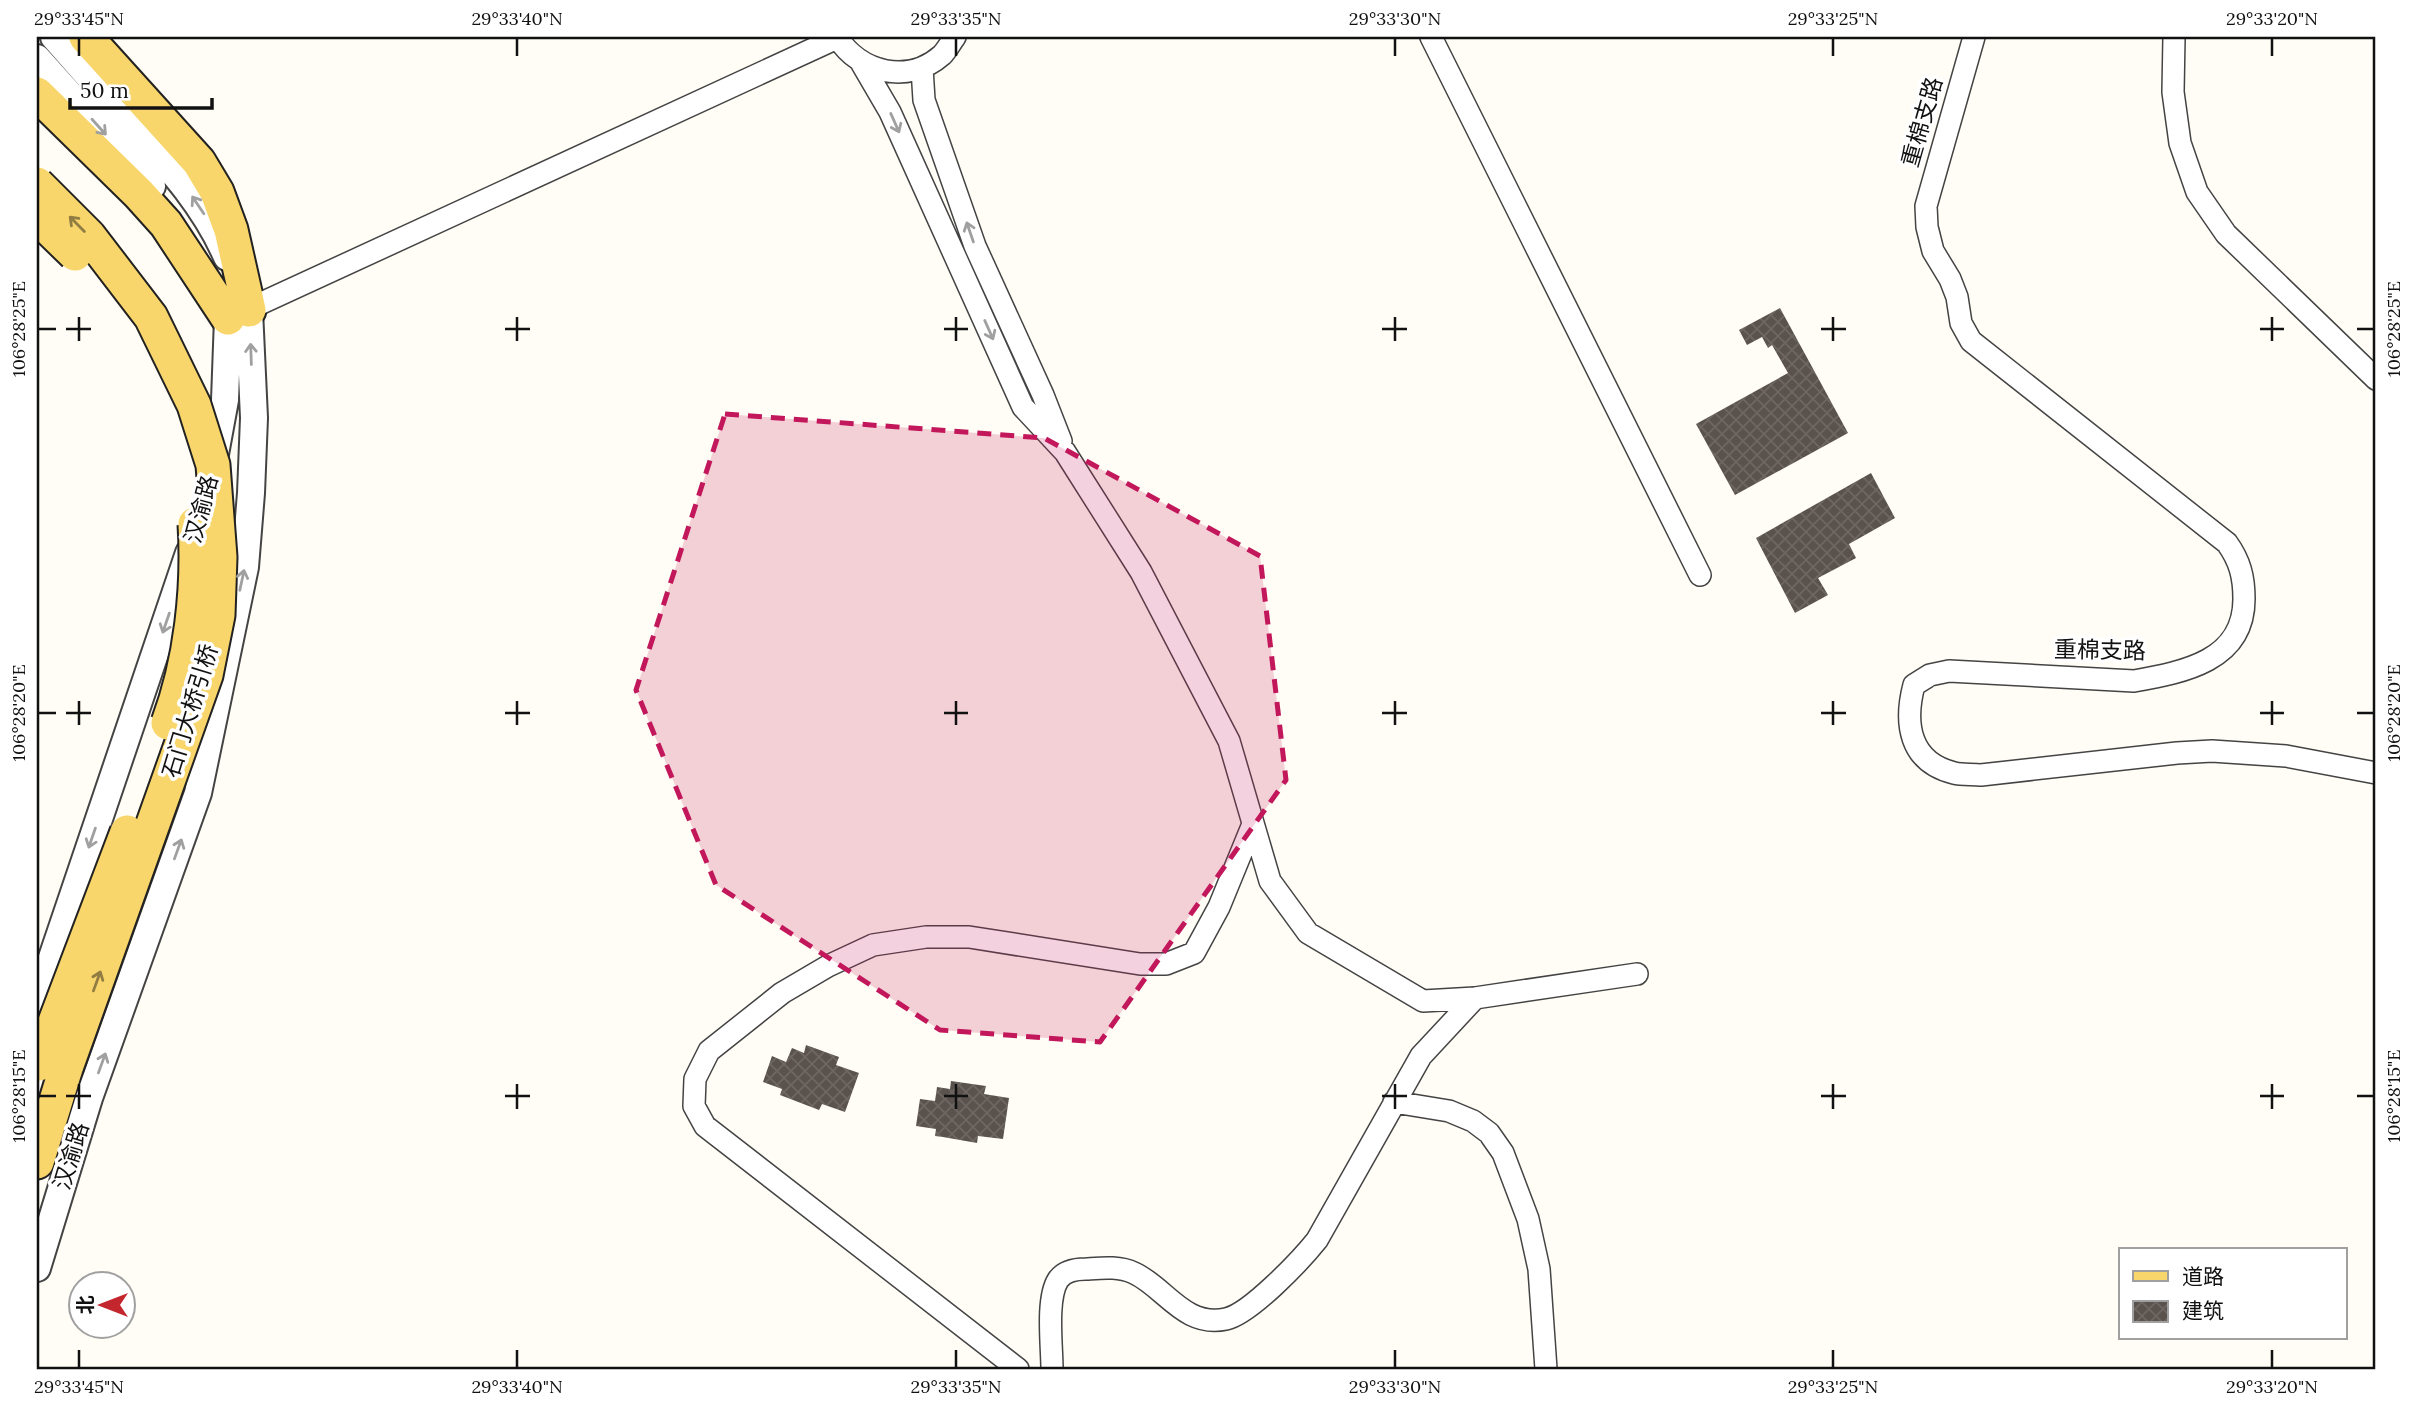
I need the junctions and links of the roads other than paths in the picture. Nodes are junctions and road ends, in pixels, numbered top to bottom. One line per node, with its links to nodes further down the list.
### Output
1 (54, 37): 14 (street, one-way to 1)
2 (86, 37): 14 (main road)
3 (956, 37): 10 (street)
4 (1430, 37): 17 (street)
5 (1974, 37): 18 (street, 重棉支路)
6 (2174, 37): 15 (street)
7 (837, 38): 9 (street); 14 (street)
8 (37, 58): 14 (street, 汉渝路, one-way to 14)
9 (862, 64): 10 (street); 16 (street, one-way to 16)
10 (922, 68): 16 (street, one-way to 10)
11 (37, 93): 14 (main road)
12 (37, 184): 23 (main road, 石门大桥引桥, one-way to 12, bridge)
13 (37, 217): 23 (main road, 石门大桥引桥, bridge)
14 (239, 314): 22 (street, 汉渝路, one-way to 22); 26 (street, 汉渝路, one-way to 14)
15 (2376, 379)
16 (1065, 452): 19 (street)
17 (1700, 575)
18 (2376, 773)
19 (1253, 824): 21 (street); 27 (street)
20 (1637, 974): 21 (street)
21 (1475, 998): 24 (street)
22 (37, 1002)
23 (47, 1067): 25 (main road, 汉渝路)
24 (1394, 1102): 28 (street); 29 (street)
25 (37, 1162)
26 (37, 1268)
27 (1018, 1369)
28 (1052, 1369)
29 (1546, 1369)

